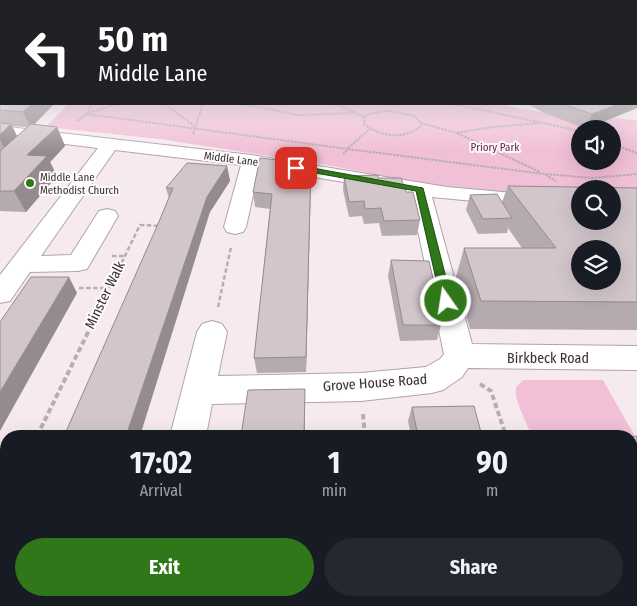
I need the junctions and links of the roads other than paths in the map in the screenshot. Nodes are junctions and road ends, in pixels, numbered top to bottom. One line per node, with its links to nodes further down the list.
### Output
1 (0, 131): 2 (street, Middle Lane)
2 (110, 144): 3 (street, Middle Lane); 8 (street)
3 (251, 161): 4 (street, Middle Lane); 7 (street)
4 (420, 190): 5 (street, Middle Lane); 12 (street)
5 (571, 204)
6 (107, 216): 8 (street)
7 (235, 227)
8 (22, 264): 9 (street)
9 (0, 294)
10 (212, 332): 13 (street)
11 (637, 358): 12 (street, Birkbeck Road)
12 (456, 362): 13 (street, Grove House Road)
13 (199, 390): 14 (street)
14 (189, 430)

